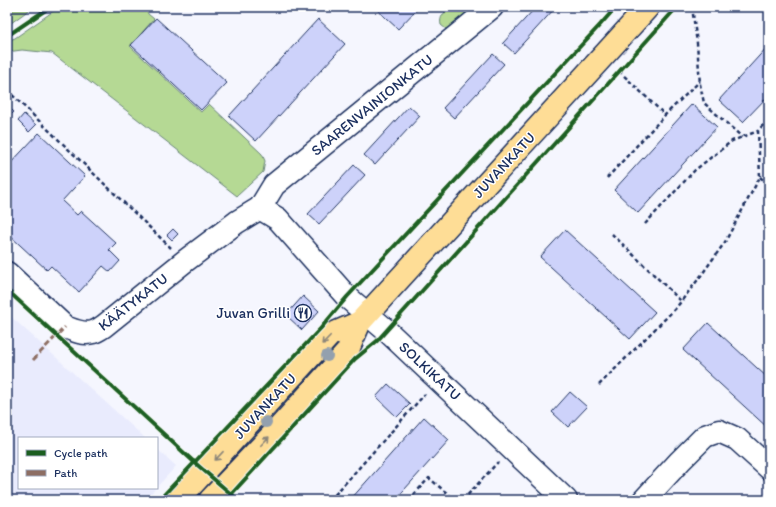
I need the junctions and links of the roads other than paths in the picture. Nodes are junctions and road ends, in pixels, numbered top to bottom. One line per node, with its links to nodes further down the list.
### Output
1 (492, 7): 3 (street, SAARENVAINIONKATU)
2 (648, 7): 5 (main road, JUVANKATU)
3 (260, 208): 4 (street, KÄÄTYKATU); 5 (street, SOLKIKATU)
4 (7, 273)
5 (363, 318): 7 (main road, JUVANKATU, one-way to 7); 8 (main road, JUVANKATU, one-way to 5); 9 (street, SOLKIKATU)
6 (769, 468): 10 (street)
7 (178, 500)
8 (210, 500)
9 (566, 500)
10 (644, 500)

